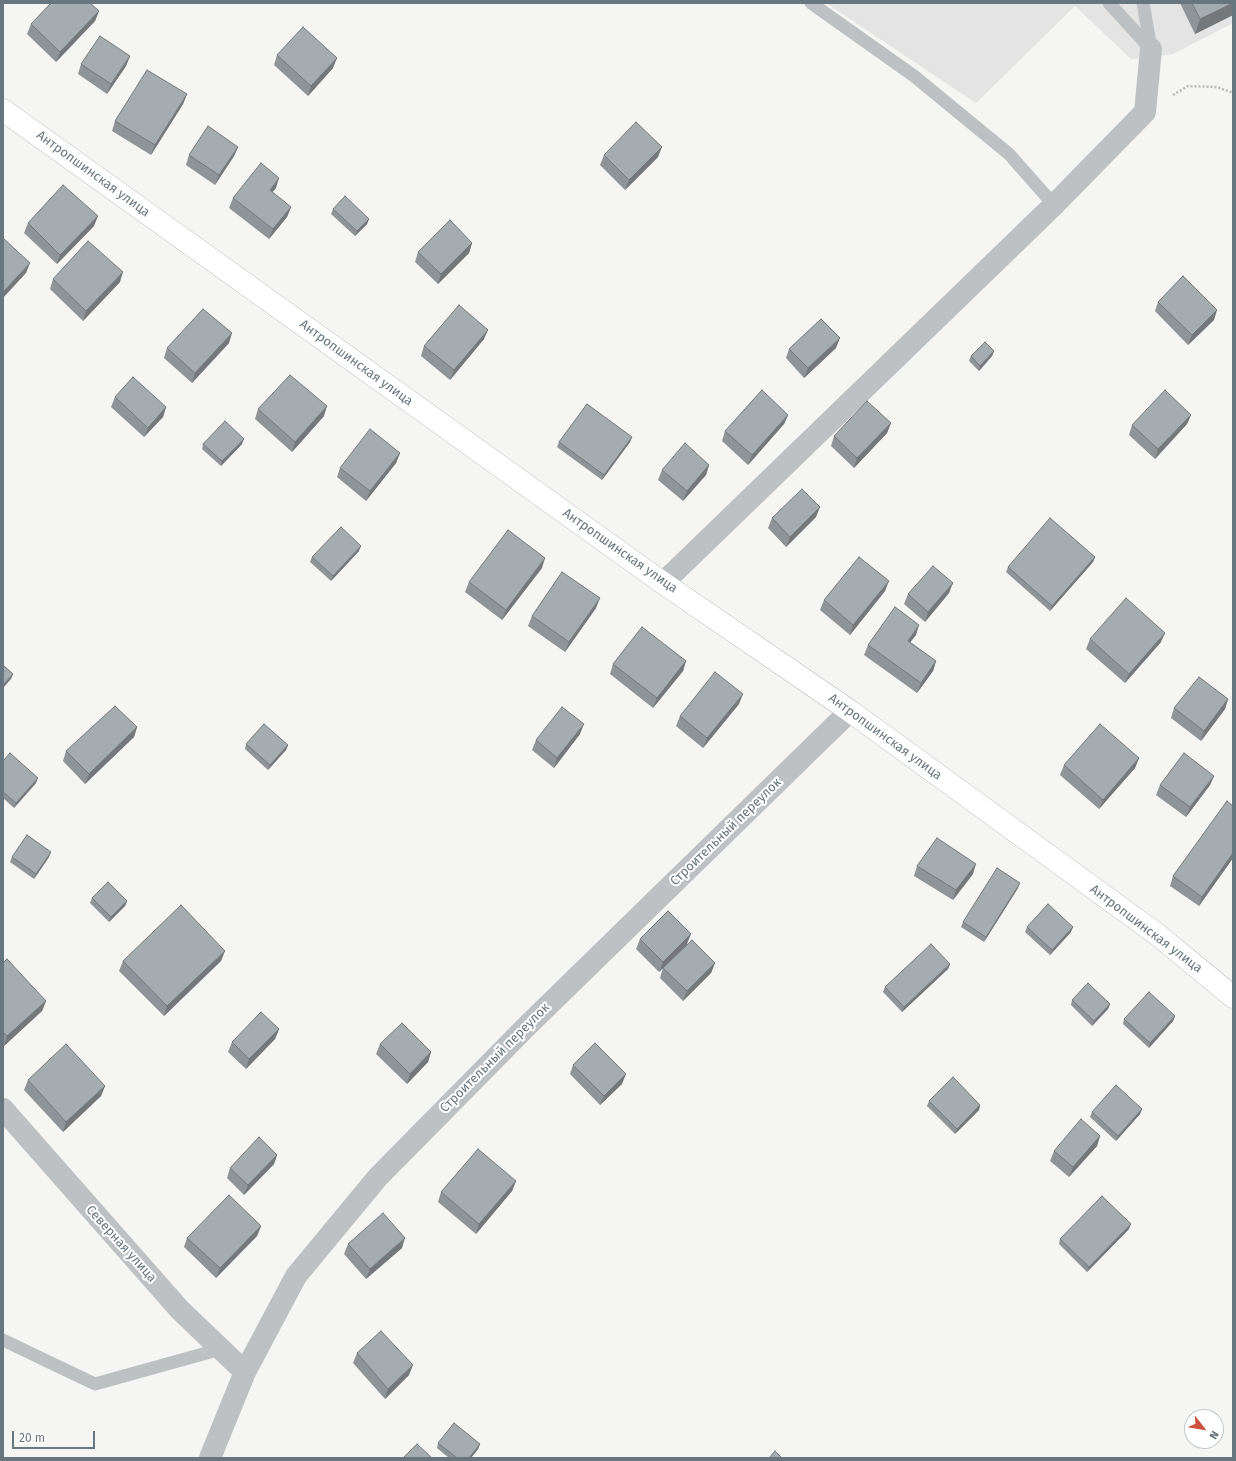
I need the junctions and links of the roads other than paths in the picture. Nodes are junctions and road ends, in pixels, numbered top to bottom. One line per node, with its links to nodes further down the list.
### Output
1 (811, 3): 6 (lane)
2 (1109, 3): 4 (lane)
3 (1145, 4): 4 (lane)
4 (1151, 49): 6 (street)
5 (3, 110): 7 (street, Антропшинская улица)
6 (1054, 205): 7 (street)
7 (663, 582): 8 (street, Антропшинская улица)
8 (850, 711): 9 (street, Антропшинская улица); 13 (street, Строительный переулок)
9 (1233, 997)
10 (3, 1109): 12 (street, Северная улица)
11 (3, 1340): 12 (lane)
12 (221, 1349): 13 (street, Северная улица)
13 (246, 1372): 14 (street, Строительный переулок)
14 (210, 1458)

